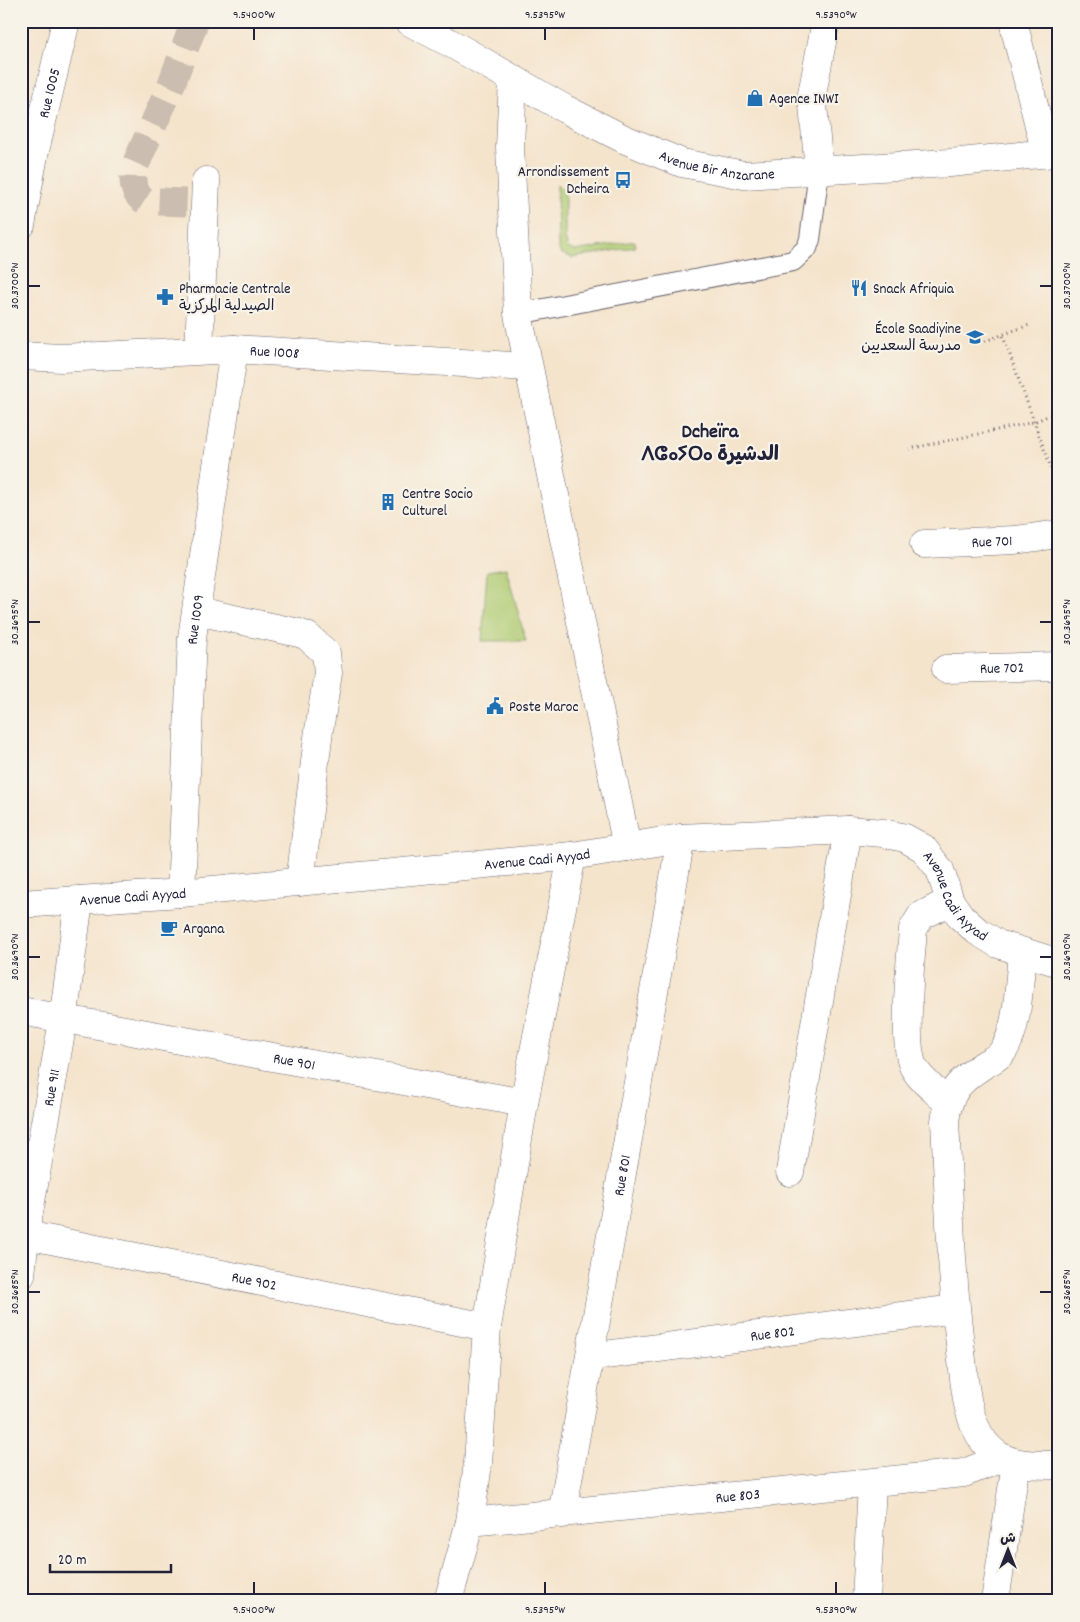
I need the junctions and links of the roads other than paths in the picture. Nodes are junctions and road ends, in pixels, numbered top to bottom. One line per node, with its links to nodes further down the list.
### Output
1 (66, 21): 9 (street, Rue 1005)
2 (408, 21): 5 (street, Avenue Bir Anzarane)
3 (826, 21): 7 (street)
4 (1013, 21): 6 (street)
5 (513, 79): 7 (street, Avenue Bir Anzarane); 10 (street)
6 (1052, 153): 7 (street, Avenue Bir Anzarane)
7 (819, 172): 10 (lane)
8 (206, 181): 12 (street)
9 (21, 225)
10 (518, 314): 14 (street)
11 (234, 348): 12 (street, Rue 1008); 14 (street, Rue 1008); 17 (street, Rue 1009)
12 (199, 350): 13 (street, Rue 1008)
13 (21, 356)
14 (528, 367): 22 (street)
15 (1059, 534): 16 (street, Rue 701)
16 (924, 544)
17 (197, 611): 24 (street); 25 (street, Rue 1009)
18 (1059, 666): 19 (street, Rue 702)
19 (946, 669)
20 (848, 830): 21 (street, Avenue Cadi Ayyad); 27 (street, Avenue Cadi Ayyad); 35 (street)
21 (681, 838): 22 (street, Avenue Cadi Ayyad); 40 (street, Rue 801)
22 (627, 847): 23 (street, Avenue Cadi Ayyad)
23 (572, 856): 24 (street, Avenue Cadi Ayyad); 34 (street)
24 (300, 882): 25 (street, Avenue Cadi Ayyad)
25 (181, 893): 26 (street, Avenue Cadi Ayyad)
26 (80, 900): 28 (street, Avenue Cadi Ayyad); 32 (street, Rue 911)
27 (950, 900): 29 (street, Avenue Cadi Ayyad); 33 (street)
28 (21, 904)
29 (1010, 948): 30 (street); 33 (street)
30 (1059, 963)
31 (21, 1011): 32 (street, Rue 901)
32 (63, 1021): 34 (street, Rue 901); 36 (street, Rue 911)
33 (947, 1102): 38 (street)
34 (524, 1103): 39 (street)
35 (790, 1172)
36 (23, 1234): 37 (street, Rue 911); 39 (street, Rue 902)
37 (21, 1276)
38 (955, 1309): 40 (street, Rue 802); 41 (street)
39 (487, 1327): 45 (street)
40 (590, 1357): 44 (street, Rue 801)
41 (1009, 1461): 42 (street); 43 (street, Rue 803); 48 (street)
42 (1059, 1465)
43 (872, 1484): 44 (street, Rue 803); 47 (street)
44 (562, 1514): 45 (street, Rue 803)
45 (470, 1522): 46 (street)
46 (448, 1601)
47 (866, 1601)
48 (996, 1601)

